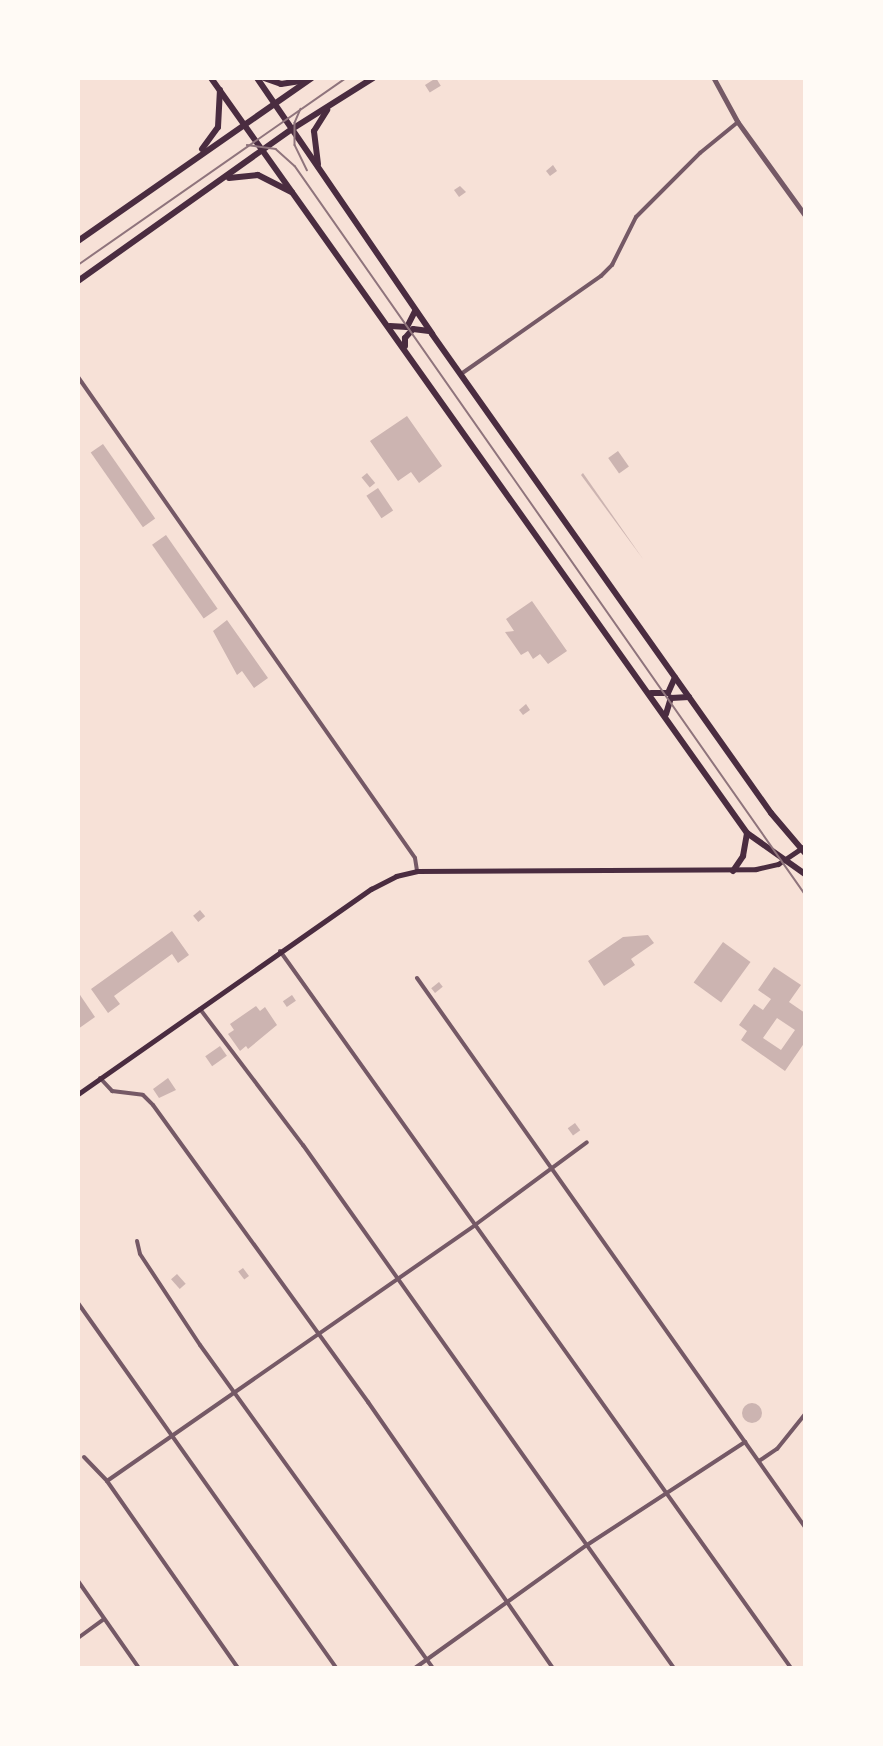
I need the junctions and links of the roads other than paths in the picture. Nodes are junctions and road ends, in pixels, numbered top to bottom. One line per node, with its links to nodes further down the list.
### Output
1 (212, 78): 7 (main road)
2 (257, 78): 9 (main road)
3 (264, 78): 6 (main road)
4 (373, 78): 8 (main road)
5 (714, 78): 10 (street)
6 (311, 79): 9 (main road)
7 (220, 90): 11 (main road); 14 (main road)
8 (333, 103): 12 (main road); 15 (main road)
9 (274, 104): 11 (main road); 12 (main road)
10 (738, 122): 18 (street); 25 (street)
11 (244, 124): 13 (main road); 14 (main road)
12 (292, 129): 13 (main road); 15 (main road)
13 (263, 150): 16 (main road); 17 (main road)
14 (196, 157): 19 (main road)
15 (320, 170): 21 (main road)
16 (217, 183): 17 (main road); 20 (main road)
17 (295, 194): 22 (main road)
18 (805, 215)
19 (78, 241)
20 (78, 281)
21 (415, 309): 22 (main road); 23 (main road)
22 (389, 326): 24 (main road)
23 (432, 334): 24 (main road); 25 (main road)
24 (406, 350): 28 (main road)
25 (461, 374): 27 (main road)
26 (78, 377): 35 (street)
27 (675, 676): 28 (main road); 29 (main road)
28 (650, 693): 30 (main road)
29 (690, 698): 30 (main road); 32 (main road)
30 (666, 715): 31 (main road)
31 (747, 833): 33 (main road); 34 (main road)
32 (804, 849): 33 (main road)
33 (786, 860): 34 (main road); 36 (main road)
34 (734, 871): 35 (main road)
35 (417, 872): 37 (main road)
36 (805, 874)
37 (280, 951): 39 (main road); 44 (street)
38 (417, 978): 43 (street)
39 (200, 1008): 40 (main road); 46 (street)
40 (100, 1078): 41 (main road); 48 (street)
41 (78, 1094)
42 (586, 1142): 43 (street)
43 (550, 1168): 44 (street); 52 (street)
44 (474, 1225): 46 (street); 56 (street)
45 (137, 1241): 49 (street)
46 (397, 1277): 48 (street); 58 (street)
47 (78, 1303): 51 (street)
48 (317, 1334): 49 (street); 60 (street)
49 (234, 1392): 51 (street); 63 (street)
50 (805, 1414): 54 (street)
51 (170, 1435): 55 (street); 66 (street)
52 (745, 1442): 54 (street); 56 (street)
53 (84, 1457): 55 (street)
54 (759, 1461): 57 (street)
55 (107, 1481): 65 (street)
56 (667, 1495): 58 (street); 71 (street)
57 (805, 1527)
58 (587, 1545): 60 (street); 70 (street)
59 (78, 1581): 61 (street)
60 (508, 1602): 63 (street); 69 (street)
61 (104, 1619): 62 (street); 64 (street)
62 (78, 1638)
63 (427, 1659): 67 (street); 68 (street)
64 (139, 1668)
65 (238, 1668)
66 (336, 1668)
67 (415, 1668)
68 (433, 1668)
69 (553, 1668)
70 (674, 1668)
71 (791, 1668)

